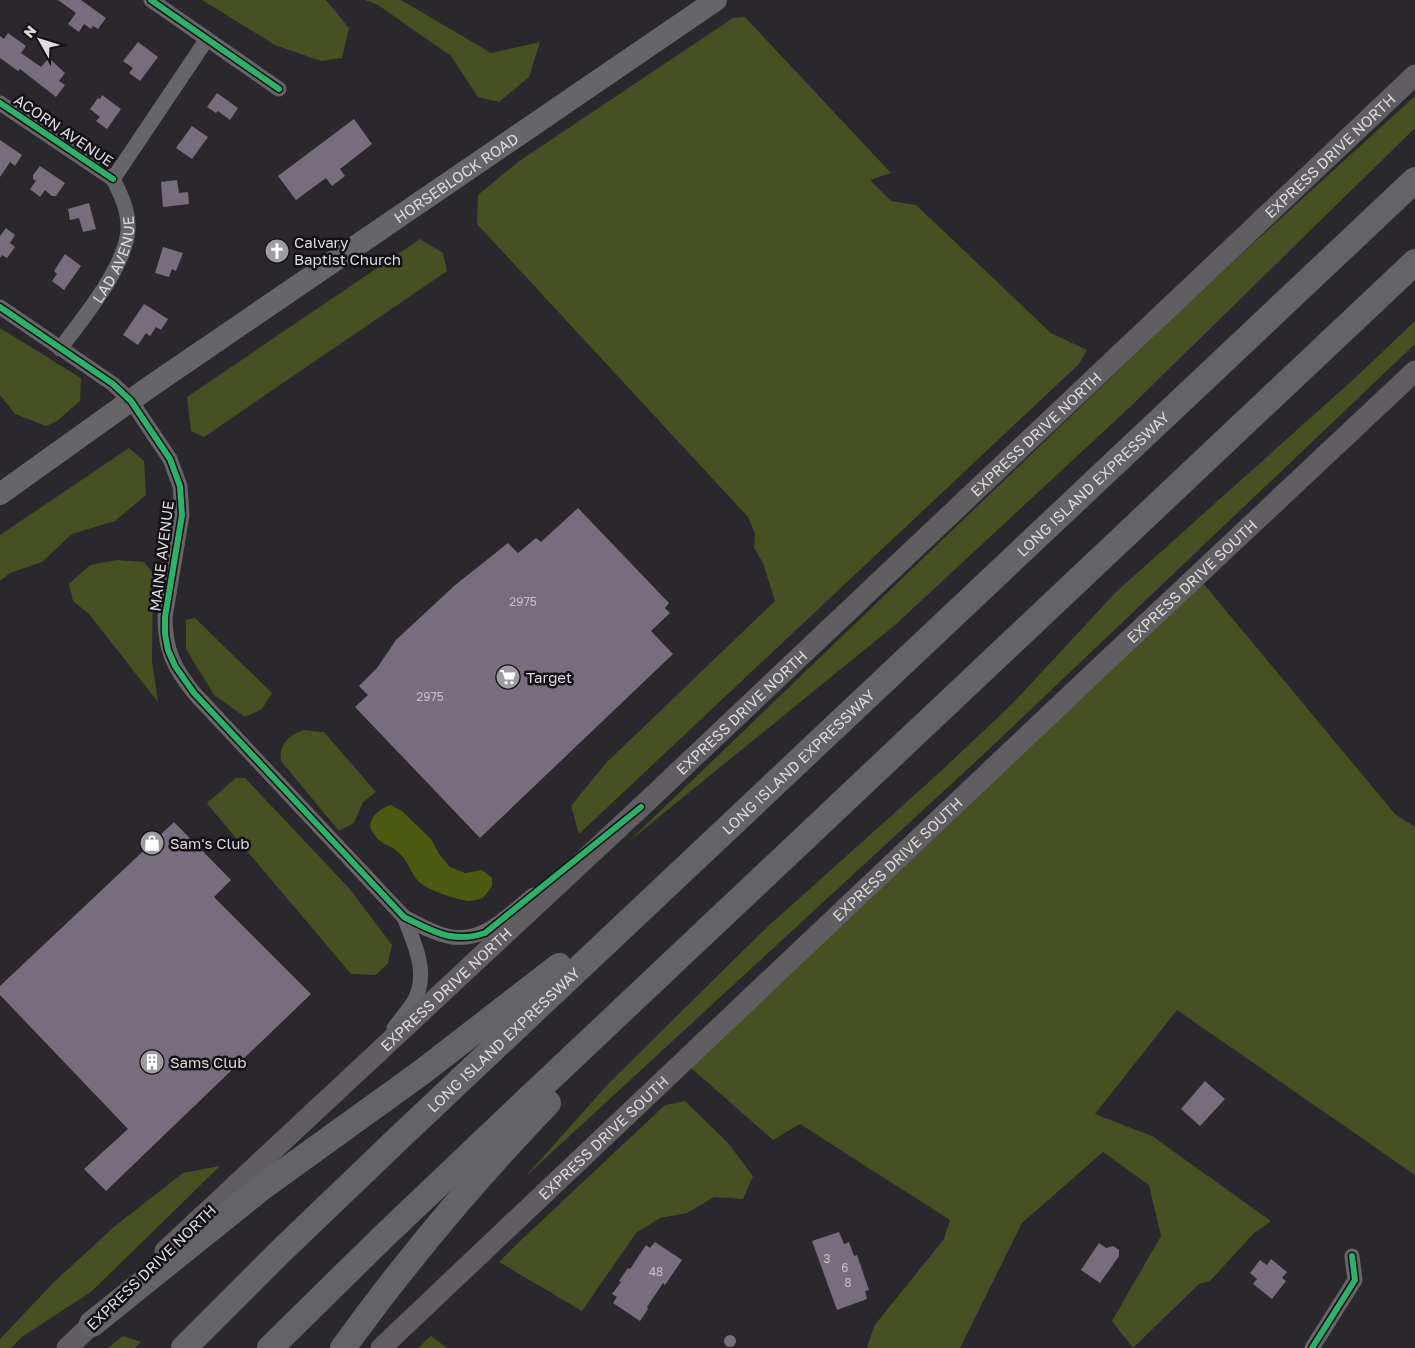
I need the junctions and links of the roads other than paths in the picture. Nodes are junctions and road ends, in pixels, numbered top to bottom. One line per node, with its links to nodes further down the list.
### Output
1 (151, 0): 3 (street)
2 (716, 0): 15 (main road, HORSEBLOCK ROAD)
3 (207, 39): 5 (street); 8 (street)
4 (1415, 75): 17 (main road, EXPRESS DRIVE NORTH)
5 (279, 88)
6 (0, 103): 8 (street, ACORN AVENUE)
7 (1415, 161): 11 (highway)
8 (113, 179): 13 (street, LAD AVENUE)
9 (1415, 180): 11 (highway, LONG ISLAND EXPRESSWAY)
10 (1415, 262): 20 (highway)
11 (1314, 275): 18 (highway, LONG ISLAND EXPRESSWAY)
12 (0, 308): 13 (street, MAINE AVENUE)
13 (60, 348): 15 (street, MAINE AVENUE)
14 (1415, 371): 28 (main road, EXPRESS DRIVE SOUTH)
15 (131, 401): 16 (main road, HORSEBLOCK ROAD); 19 (street, MAINE AVENUE)
16 (0, 494)
17 (640, 807): 19 (street); 21 (main road, EXPRESS DRIVE NORTH)
18 (725, 831): 23 (highway); 25 (highway, LONG ISLAND EXPRESSWAY)
19 (404, 917): 21 (street)
20 (704, 933): 26 (highway); 27 (highway)
21 (371, 1058): 23 (main road, EXPRESS DRIVE NORTH)
22 (1352, 1256): 29 (street)
23 (92, 1324): 24 (main road, EXPRESS DRIVE NORTH)
24 (67, 1348)
25 (184, 1348)
26 (270, 1348)
27 (343, 1348)
28 (381, 1348)
29 (1312, 1348)

